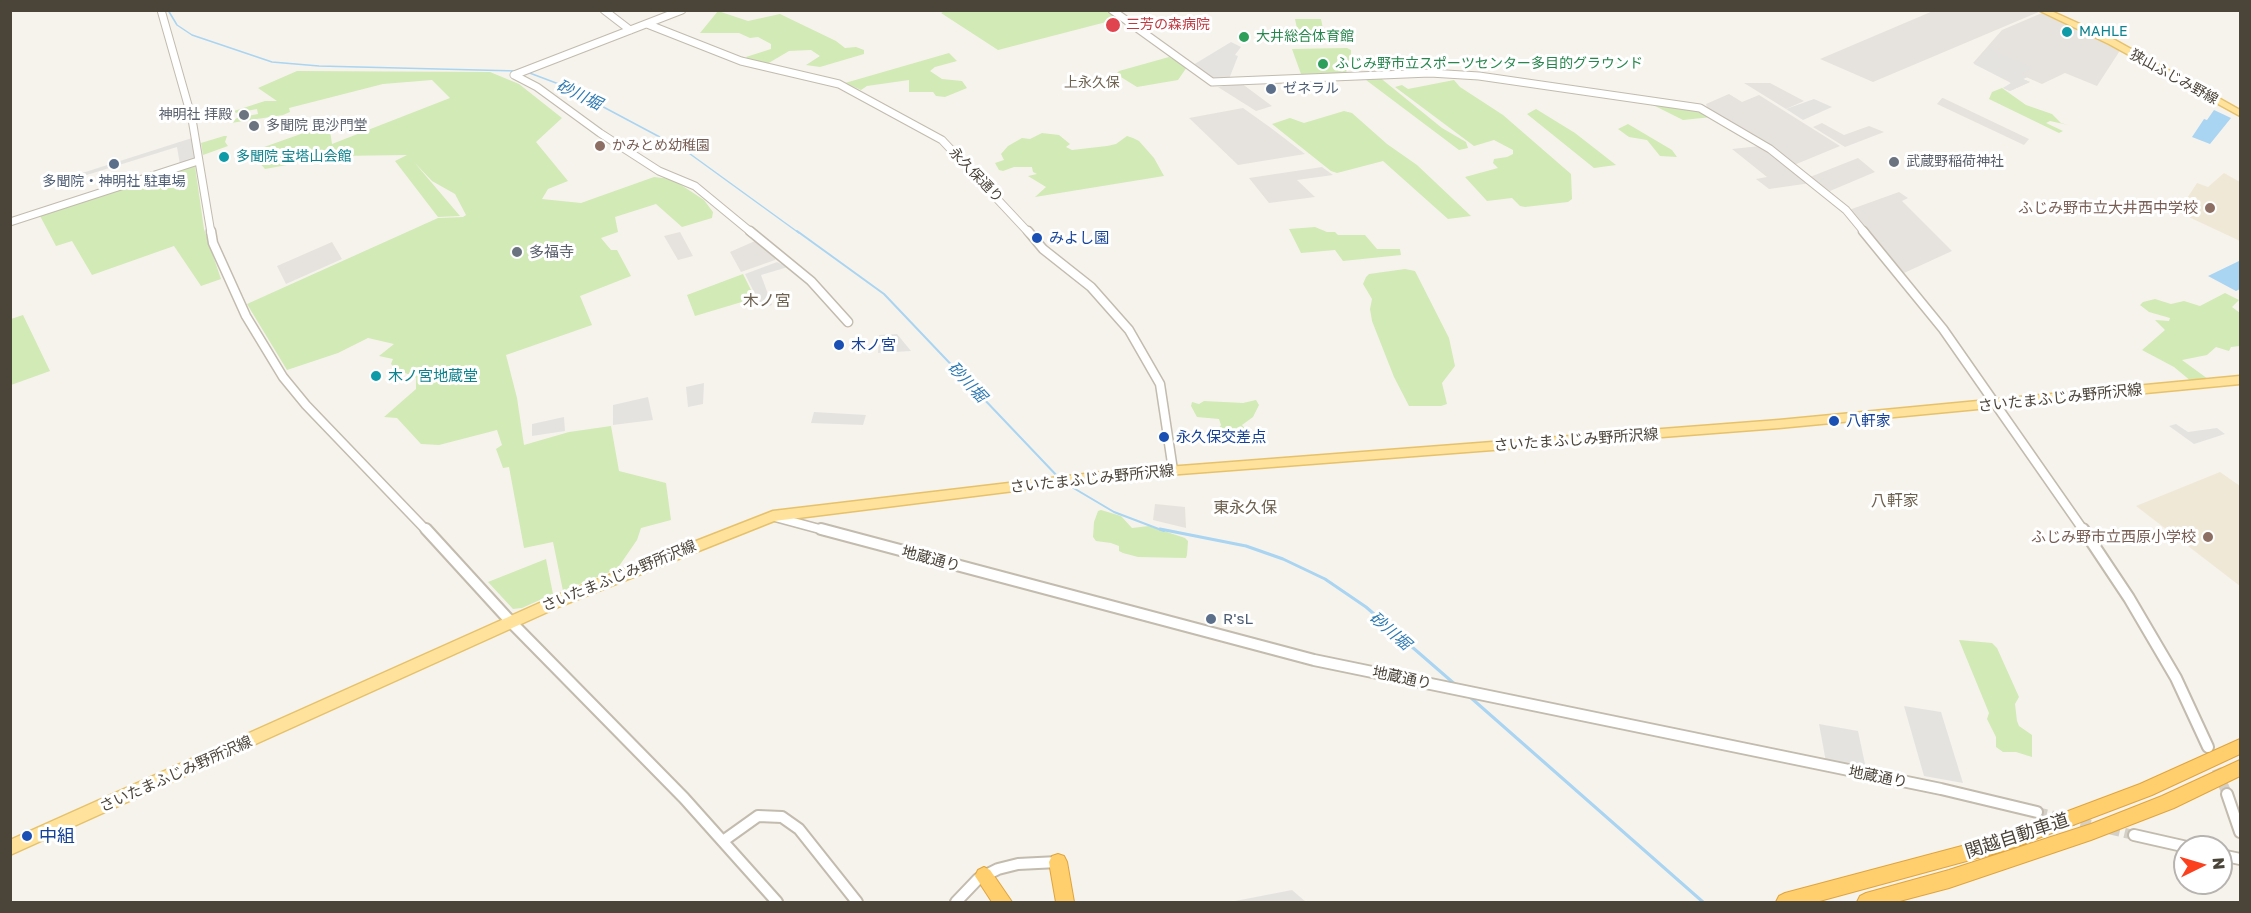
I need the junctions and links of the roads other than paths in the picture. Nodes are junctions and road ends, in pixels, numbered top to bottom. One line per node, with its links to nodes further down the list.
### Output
1 (160, 10): 9 (street)
2 (604, 10): 7 (street)
3 (682, 10): 6 (street)
4 (1112, 10): 13 (street)
5 (2042, 10): 8 (main road, 狭山ふじみ野線)
6 (647, 24): 7 (street); 14 (street, 永久保通り)
7 (630, 30): 11 (street)
8 (2241, 113)
9 (198, 161): 10 (street); 16 (street)
10 (10, 222)
11 (848, 322)
12 (2241, 380): 13 (main road, さいたまふじみ野所沢線)
13 (1996, 404): 14 (main road, さいたまふじみ野所沢線); 18 (street)
14 (1173, 470): 15 (main road, さいたまふじみ野所沢線)
15 (773, 516): 16 (main road, さいたまふじみ野所沢線); 21 (street, 地蔵通り)
16 (512, 622): 24 (street); 26 (main road, さいたまふじみ野所沢線)
17 (2241, 746): 35 (highway, 関越自動車道)
18 (2208, 747)
19 (2241, 768): 29 (highway, 関越自動車道)
20 (2227, 794): 22 (street)
21 (2037, 812)
22 (2241, 832)
23 (2134, 835): 25 (street)
24 (723, 841): 30 (street); 31 (street)
25 (2173, 844)
26 (10, 848)
27 (1058, 862): 28 (street); 34 (highway)
28 (984, 876): 32 (street); 33 (highway)
29 (1870, 902)
30 (777, 903)
31 (857, 903)
32 (956, 903)
33 (1004, 903)
34 (1065, 903)
35 (1785, 903)

